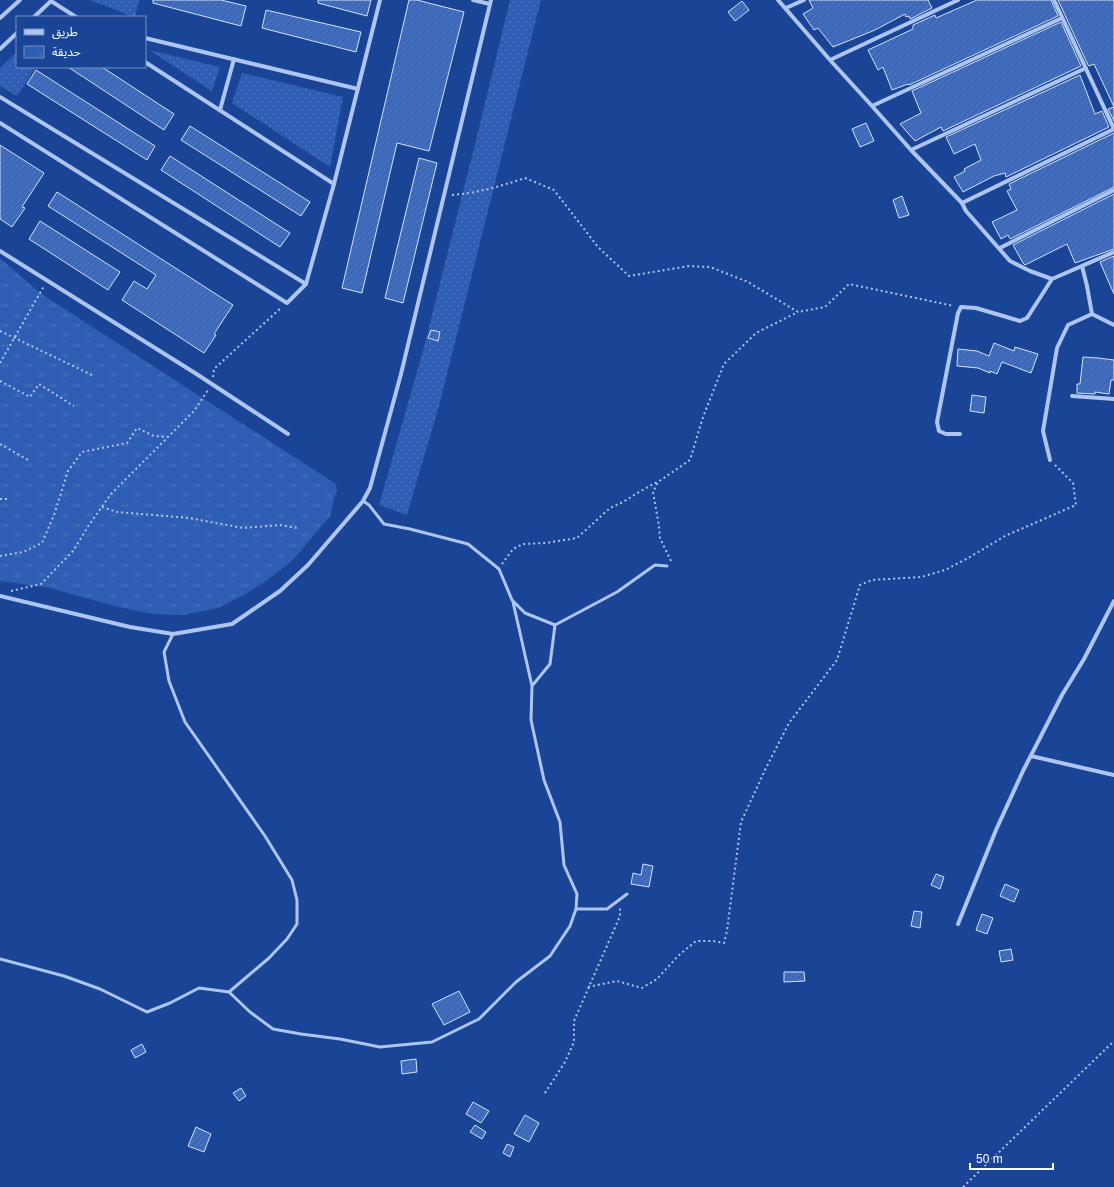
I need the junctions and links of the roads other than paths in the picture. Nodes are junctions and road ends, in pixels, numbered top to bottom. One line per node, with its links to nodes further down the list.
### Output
1 (20, 0): 13 (street)
2 (380, 0): 22 (street)
3 (473, 0): 9 (street)
4 (778, 0): 10 (street)
5 (804, 0): 10 (street)
6 (958, 0): 19 (street)
7 (1054, 0): 14 (street)
8 (51, 1): 11 (street); 12 (street)
9 (491, 2): 45 (street)
10 (786, 8): 19 (street)
11 (35, 16)
12 (74, 16)
13 (0, 18)
14 (1062, 18): 21 (street); 24 (street)
15 (16, 34): 17 (street)
16 (146, 38): 18 (street)
17 (0, 49)
18 (234, 59): 22 (street); 25 (street)
19 (830, 60): 24 (street)
20 (146, 63): 25 (street)
21 (1086, 68): 27 (street); 28 (street)
22 (358, 89): 29 (street)
23 (0, 97): 37 (street)
24 (872, 106): 28 (street)
25 (220, 110): 29 (street)
26 (0, 124): 37 (street)
27 (1114, 129): 31 (street)
28 (911, 150): 31 (street)
29 (334, 184): 37 (street)
30 (1114, 190): 32 (street)
31 (962, 203): 32 (street)
32 (1000, 248): 36 (street)
33 (0, 251): 42 (street)
34 (1114, 252): 35 (street)
35 (1082, 266): 36 (street); 38 (street)
36 (1052, 279): 43 (street)
37 (306, 284)
38 (1092, 314): 39 (street); 44 (street)
39 (1114, 325)
40 (1072, 396): 41 (street)
41 (1114, 399)
42 (288, 434)
43 (960, 434)
44 (1050, 460)
45 (363, 502): 48 (lane); 51 (street)
46 (667, 566): 50 (lane)
47 (0, 596): 51 (street)
48 (512, 600): 50 (lane); 52 (lane)
49 (1114, 601): 53 (street)
50 (555, 626): 52 (lane)
51 (173, 634): 59 (lane)
52 (532, 686): 56 (lane)
53 (1032, 756): 54 (street); 57 (street)
54 (1114, 775)
55 (627, 894): 56 (lane)
56 (576, 909): 59 (lane)
57 (958, 924)
58 (0, 959): 59 (lane)
59 (229, 992)

